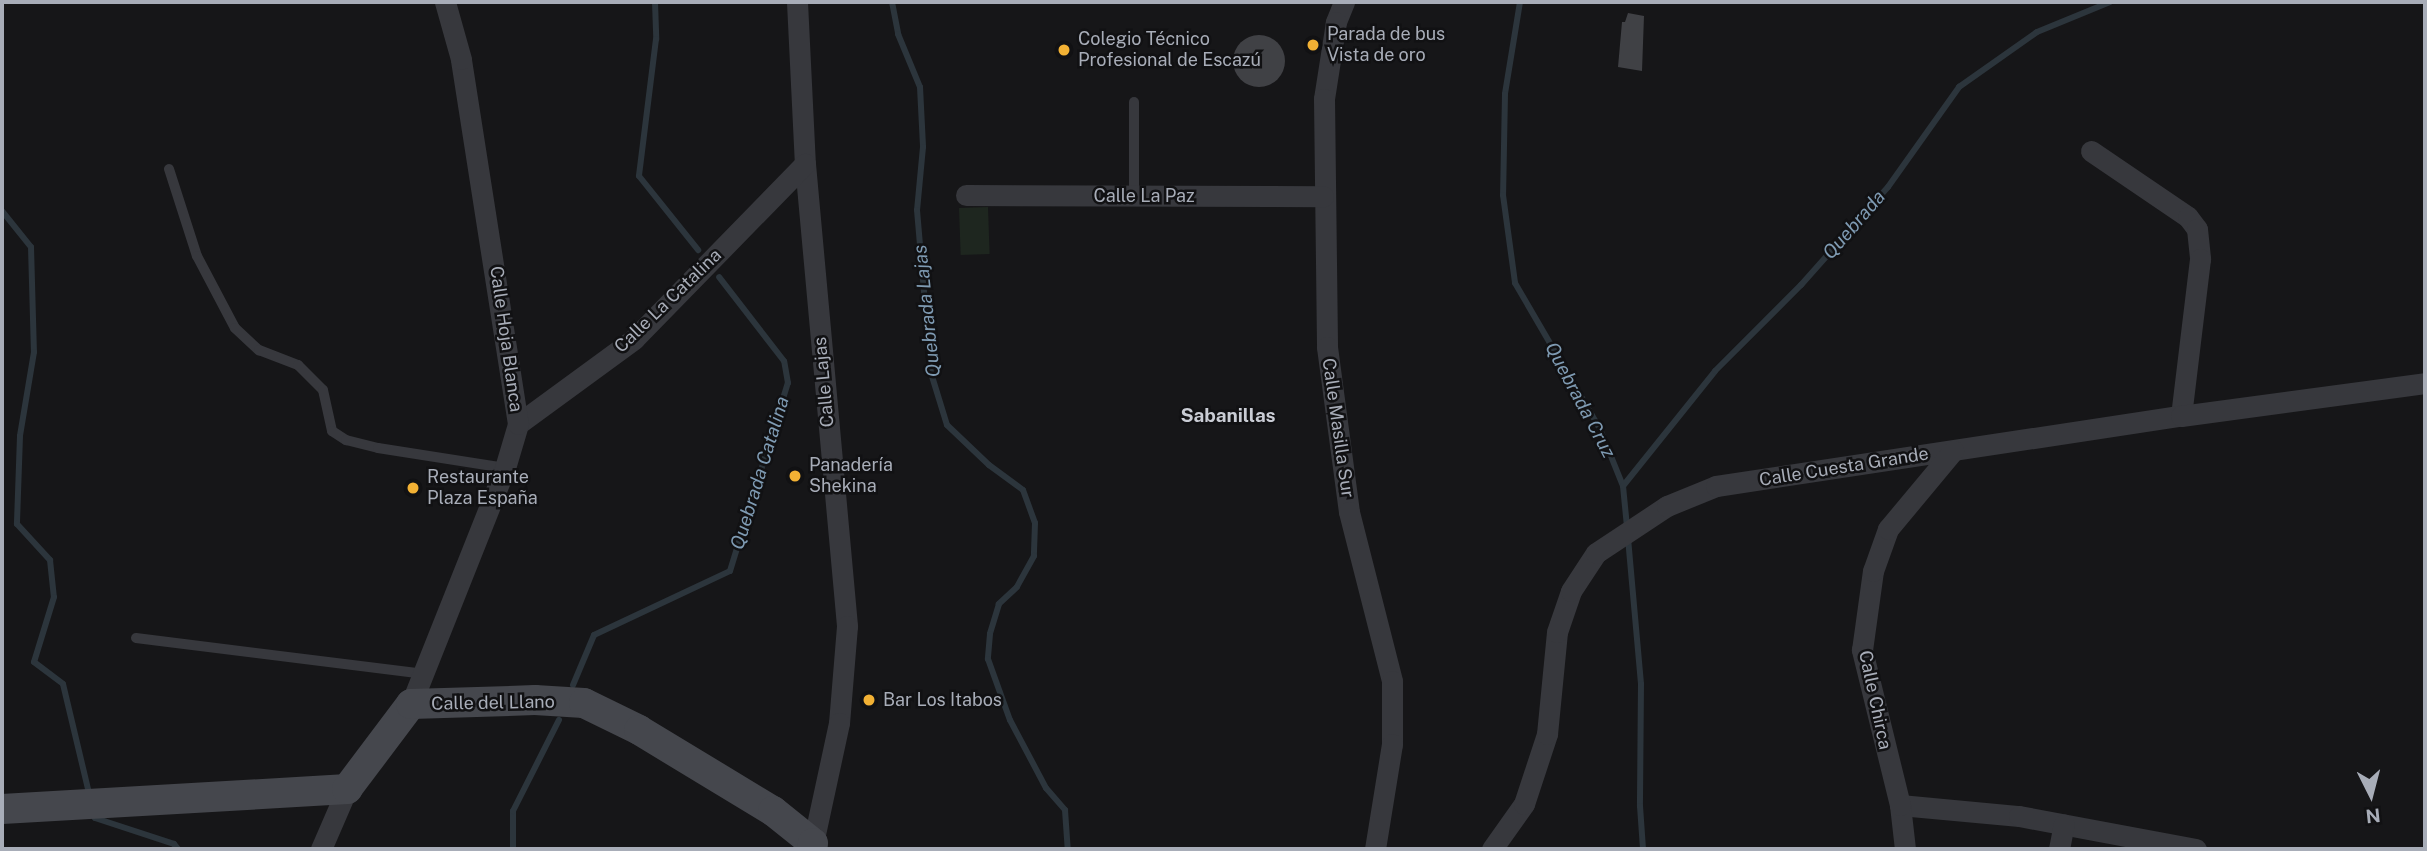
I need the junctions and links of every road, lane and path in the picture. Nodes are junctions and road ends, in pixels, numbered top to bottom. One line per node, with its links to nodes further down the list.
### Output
1 (445, 2): 13 (street, Calle Hoja Blanca)
2 (797, 2): 6 (street, Calle Lajas)
3 (1344, 2): 10 (street, Calle Masilla Sur)
4 (1134, 102): 9 (lane)
5 (2091, 151): 12 (street)
6 (805, 164): 13 (street, Calle La Catalina); 24 (street, Calle Lajas)
7 (169, 169): 15 (lane)
8 (966, 195): 9 (street, Calle La Paz)
9 (1134, 196): 10 (street, Calle La Paz)
10 (1323, 196): 26 (street, Calle Masilla Sur)
11 (2425, 383): 12 (street, Calle Cuesta Grande)
12 (2181, 416): 14 (street, Calle Cuesta Grande)
13 (518, 424): 15 (street, Calle Hoja Blanca)
14 (1954, 450): 20 (street, Calle Chirca); 23 (street, Calle Cuesta Grande)
15 (505, 468): 17 (street, Calle Hoja Blanca)
16 (136, 639): 17 (lane)
17 (423, 674): 18 (street, Calle Hoja Blanca)
18 (411, 704): 19 (main road, Calle del Llano); 24 (main road, Calle del Llano)
19 (347, 789): 21 (main road); 25 (street)
20 (1900, 804): 22 (street); 27 (street, Calle Chirca)
21 (2, 809)
22 (2064, 824): 28 (street); 29 (street)
23 (1497, 844)
24 (813, 846)
25 (321, 849)
26 (1375, 849)
27 (1905, 849)
28 (2059, 849)
29 (2196, 849)

